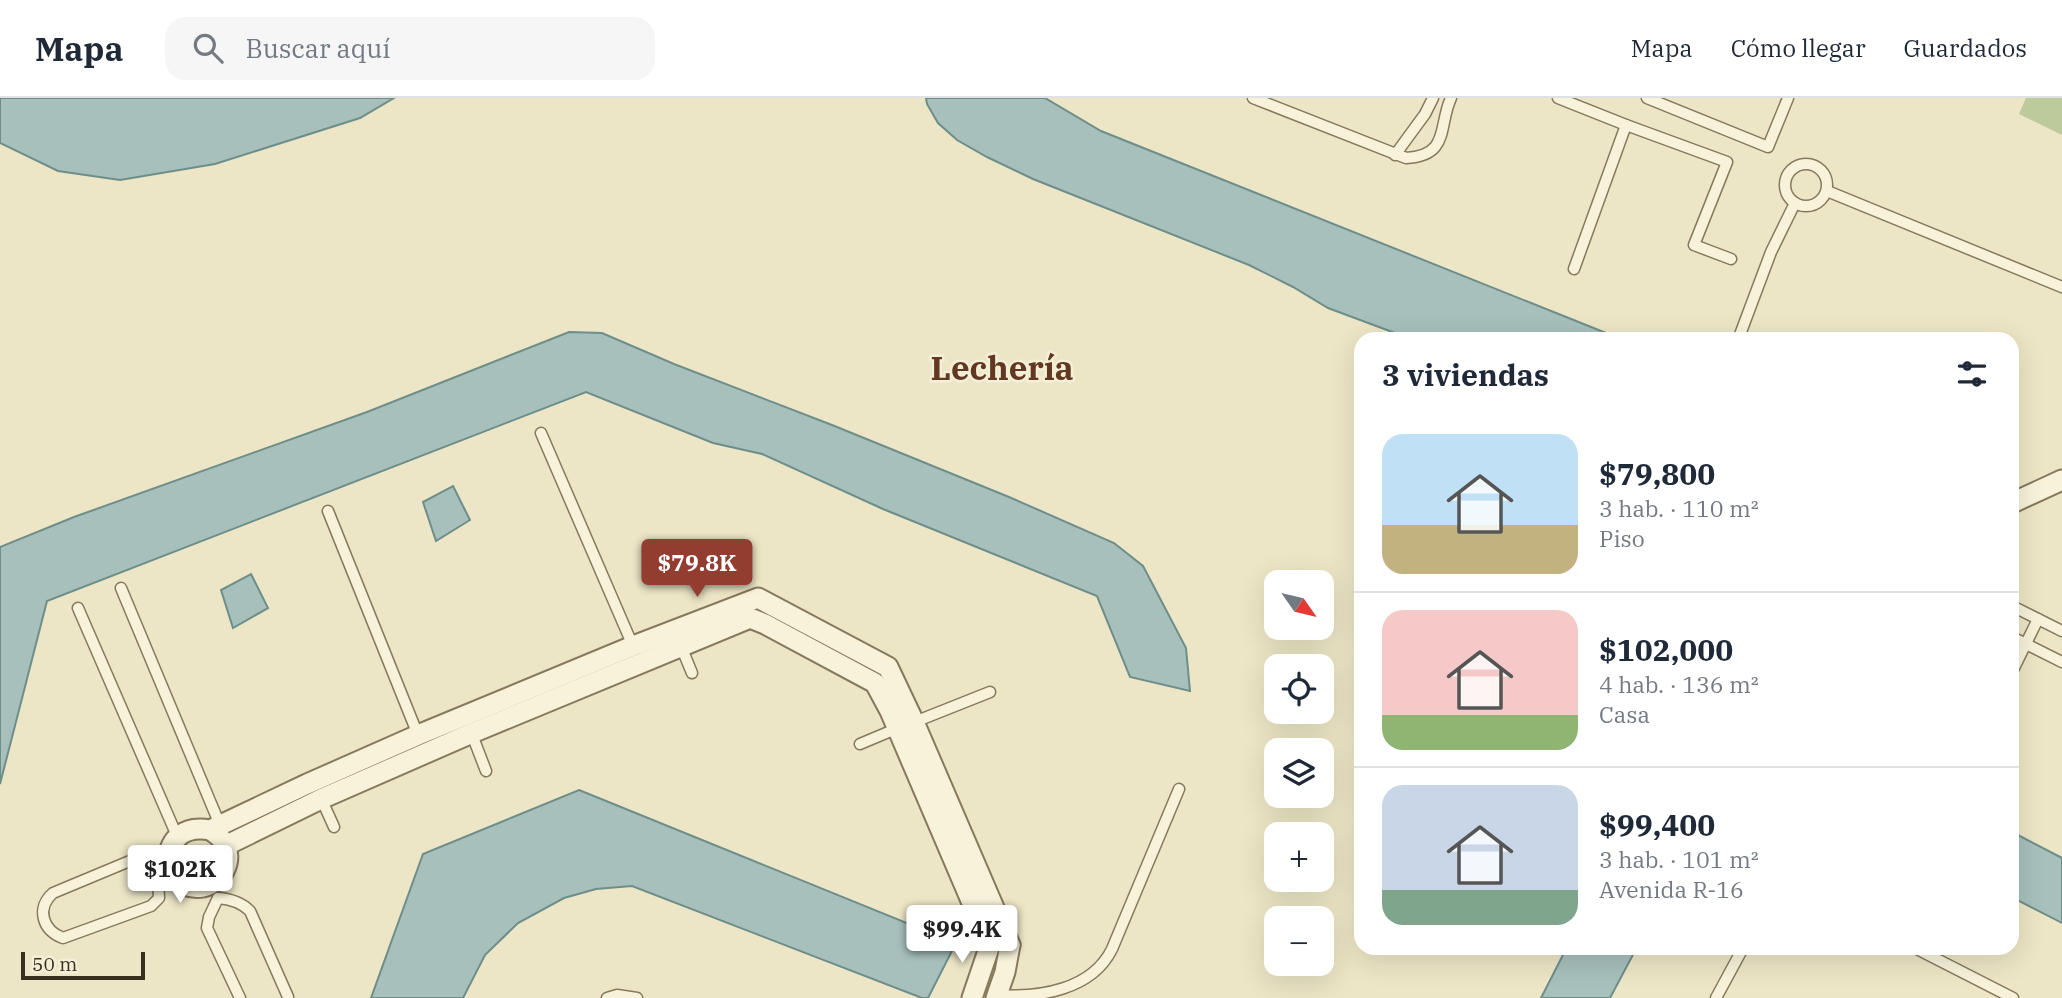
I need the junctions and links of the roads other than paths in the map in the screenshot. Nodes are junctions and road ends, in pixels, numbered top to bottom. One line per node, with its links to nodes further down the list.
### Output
1 (1253, 98): 8 (lane)
2 (1433, 98): 8 (lane)
3 (1451, 98): 8 (lane)
4 (1558, 98): 7 (lane)
5 (1647, 98): 6 (lane)
6 (1788, 98)
7 (1626, 125): 11 (lane); 12 (lane)
8 (1395, 155)
9 (1827, 191): 10 (lane); 10 (lane); 13 (lane)
10 (1795, 203): 14 (lane)
11 (1731, 259)
12 (1574, 269)
13 (2062, 287)
14 (1741, 332)
15 (541, 433): 27 (lane)
16 (2062, 480): 17 (street)
17 (2019, 500)
18 (328, 511): 35 (lane)
19 (121, 588): 42 (lane)
20 (78, 608): 43 (lane)
21 (2019, 610): 22 (lane)
22 (2038, 619): 23 (lane); 26 (lane)
23 (2062, 631)
24 (678, 638): 27 (street); 30 (lane); 32 (street); 34 (street)
25 (2019, 640): 26 (lane)
26 (2026, 644): 28 (lane); 29 (lane)
27 (633, 646): 32 (street)
28 (2019, 658)
29 (2062, 662)
30 (692, 673)
31 (990, 692): 34 (lane)
32 (530, 699): 33 (street)
33 (468, 724): 35 (street); 37 (lane); 40 (street)
34 (905, 725): 36 (lane); 47 (street); 48 (street)
35 (418, 735): 38 (street)
36 (860, 744)
37 (486, 771)
38 (314, 780): 40 (lane); 42 (street)
39 (1179, 789): 51 (lane)
40 (321, 799): 41 (lane); 44 (street)
41 (334, 827)
42 (215, 828): 43 (street); 44 (street)
43 (177, 836): 45 (street)
44 (227, 845): 46 (street)
45 (164, 872): 45 (lane); 46 (street)
46 (215, 891): 52 (lane); 53 (lane)
47 (989, 945): 48 (street); 56 (street)
48 (1010, 945): 51 (street)
49 (1739, 955): 57 (lane)
50 (1929, 955): 58 (lane)
51 (996, 997)
52 (240, 998)
53 (288, 998)
54 (607, 998): 55 (lane)
55 (637, 998)
56 (972, 998)
57 (1716, 998)
58 (2013, 998)

